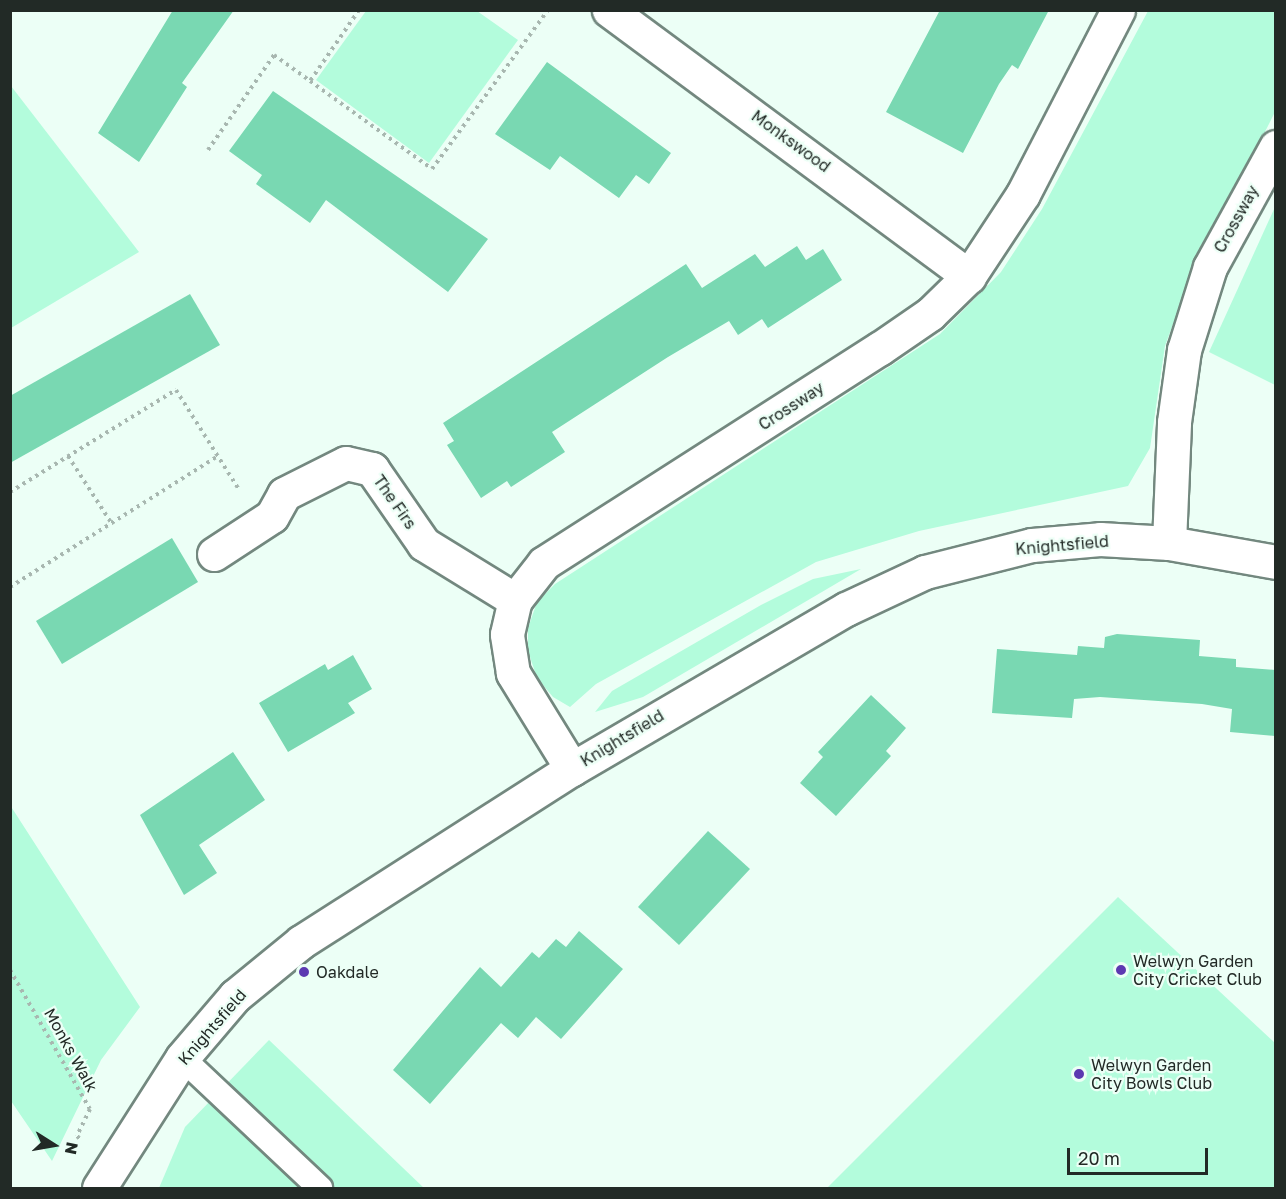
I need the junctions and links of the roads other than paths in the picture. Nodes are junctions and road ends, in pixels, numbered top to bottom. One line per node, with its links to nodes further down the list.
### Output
1 (609, 10): 4 (street, Monkswood)
2 (1118, 10): 4 (street, Crossway)
3 (1275, 147): 5 (street, Crossway)
4 (969, 276): 8 (street, Crossway)
5 (1169, 543): 7 (street, Knightsfield); 9 (street, Knightsfield)
6 (214, 554): 8 (street, The Firs)
7 (1275, 562)
8 (515, 600): 9 (street, Crossway)
9 (572, 769): 10 (street, Knightsfield)
10 (182, 1058): 11 (street, Knightsfield); 12 (lane)
11 (105, 1177)
12 (320, 1188)

